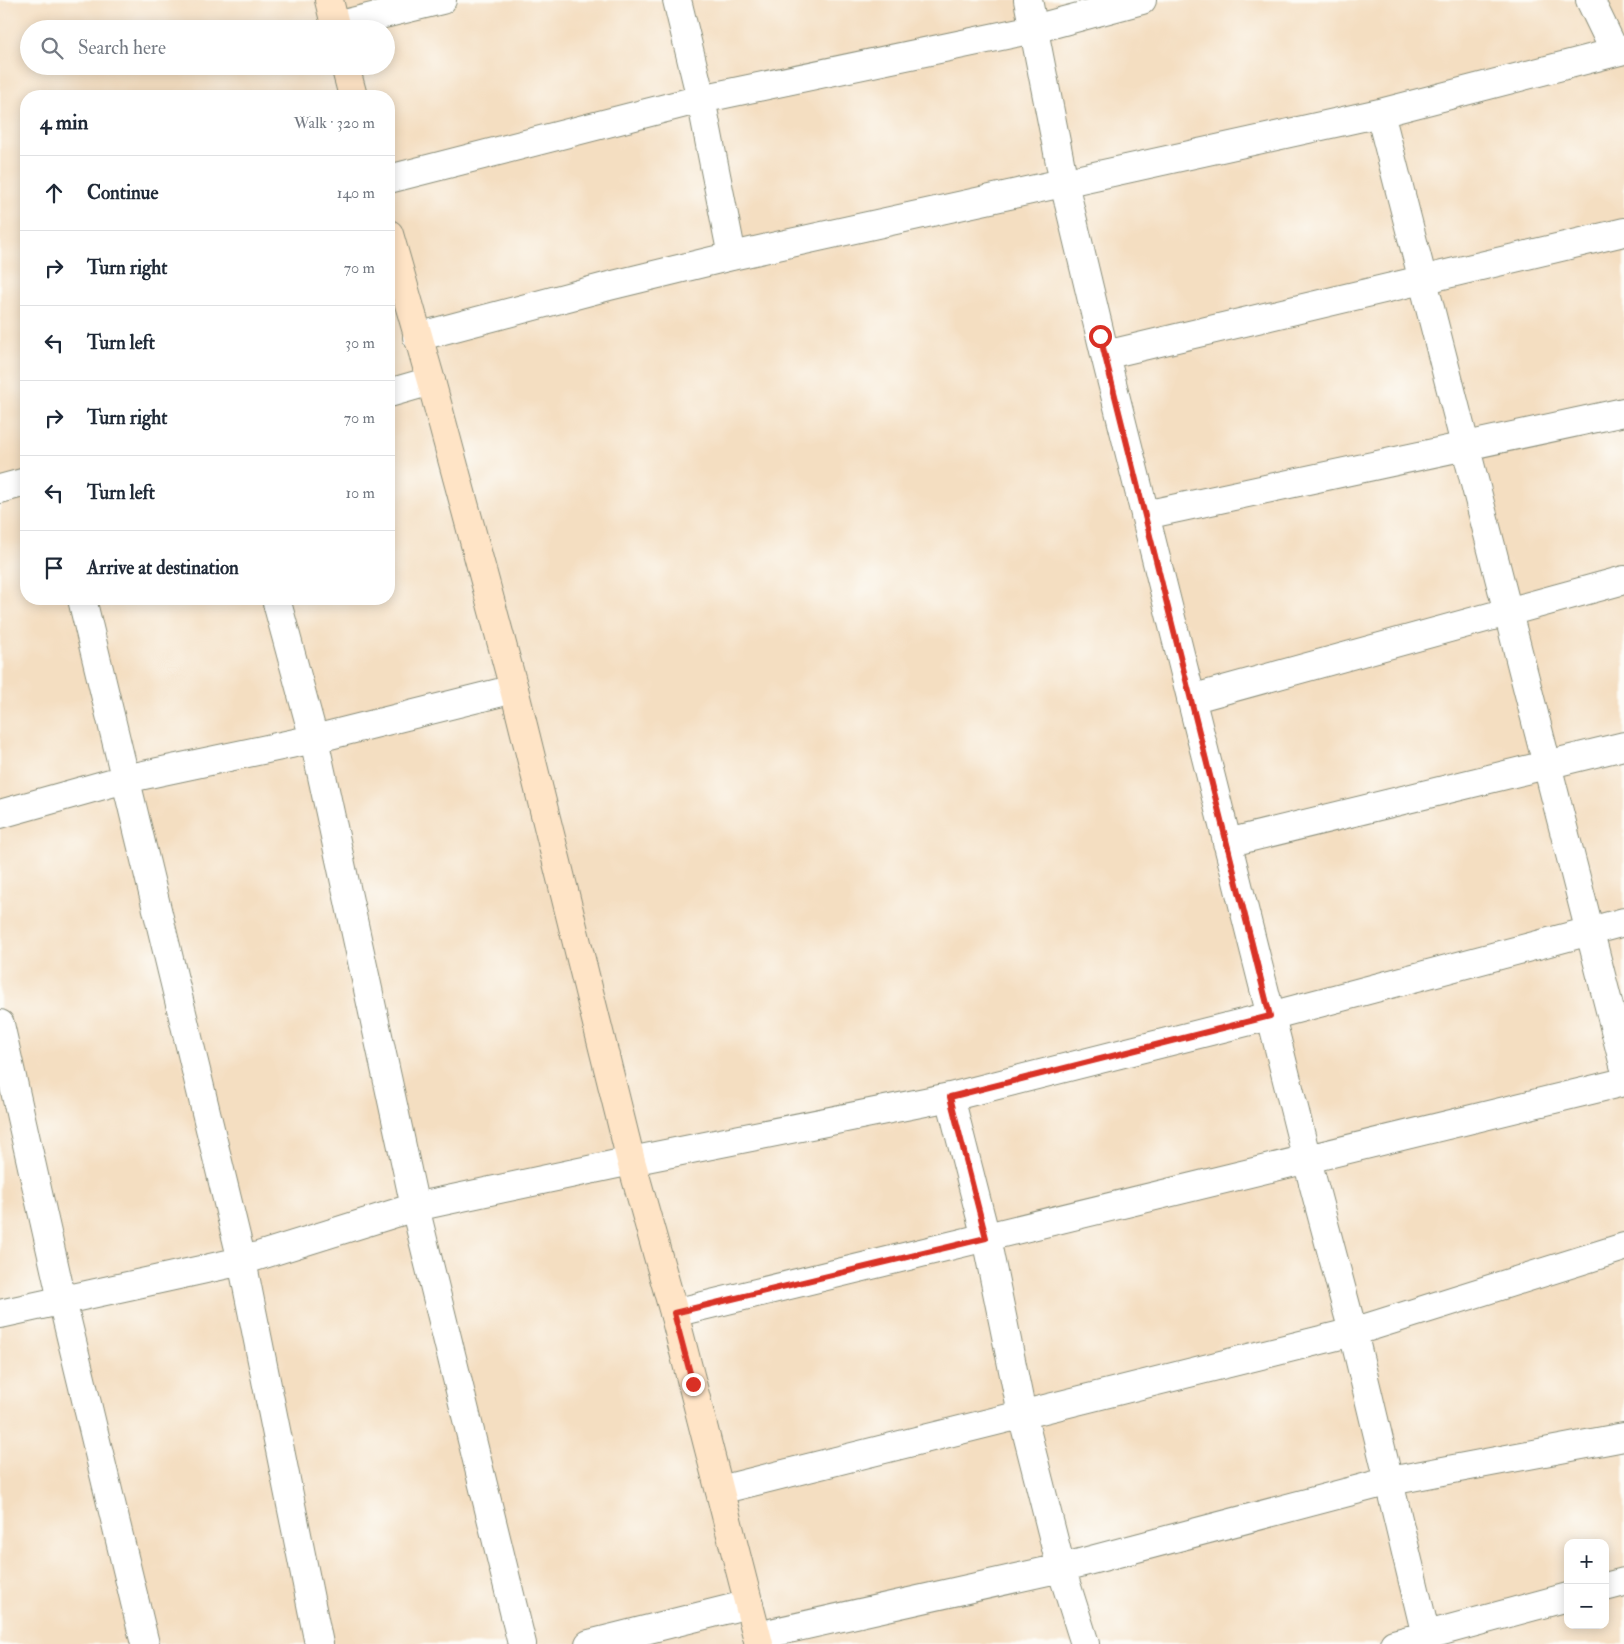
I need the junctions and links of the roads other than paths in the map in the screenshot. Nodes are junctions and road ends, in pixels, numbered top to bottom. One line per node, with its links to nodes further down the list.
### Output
1 (329, 0): 7 (street)
2 (442, 0): 8 (street)
3 (677, 0): 13 (street)
4 (1028, 0): 9 (street)
5 (1142, 0): 9 (street)
6 (1590, 0): 10 (street)
7 (334, 20)
8 (363, 20)
9 (1034, 29): 13 (street); 16 (street)
10 (1620, 51): 14 (street)
11 (347, 75): 12 (street)
12 (351, 90)
13 (701, 98): 15 (street); 19 (street)
14 (1380, 113): 16 (street); 20 (street)
15 (395, 177)
16 (1064, 183): 19 (street); 22 (street)
17 (1624, 232): 20 (street)
18 (395, 256): 21 (street)
19 (732, 256): 21 (street)
20 (1424, 279): 22 (street); 26 (street)
21 (417, 337): 23 (street)
22 (1105, 355): 29 (street)
23 (431, 382): 24 (street); 34 (street)
24 (395, 391)
25 (1624, 412): 26 (street)
26 (1466, 445): 29 (street); 33 (street)
27 (20, 484): 28 (street)
28 (0, 489)
29 (1145, 515): 35 (street)
30 (1624, 580): 33 (street)
31 (83, 605): 39 (street)
32 (278, 605): 36 (street)
33 (1509, 612): 35 (street); 38 (street)
34 (514, 689): 36 (street); 50 (street)
35 (1191, 699): 41 (street)
36 (314, 739): 39 (street); 51 (street)
37 (1624, 746): 38 (street)
38 (1548, 765): 41 (street); 43 (street)
39 (125, 780): 40 (street); 54 (street)
40 (0, 814)
41 (1227, 843): 44 (street)
42 (1624, 922): 43 (street)
43 (1590, 931): 44 (street); 46 (street)
44 (1270, 1016): 48 (street); 49 (street)
45 (0, 1024): 55 (street)
46 (1624, 1065)
47 (1624, 1082): 49 (street)
48 (950, 1097): 50 (street); 52 (street)
49 (1306, 1160): 52 (street); 58 (street)
50 (631, 1161): 51 (street); 56 (street)
51 (415, 1207): 54 (street); 72 (street)
52 (986, 1238): 56 (street); 59 (street)
53 (1624, 1247): 58 (street)
54 (242, 1261): 55 (street); 71 (street)
55 (62, 1300): 57 (street); 70 (street)
56 (674, 1313): 62 (street)
57 (0, 1314)
58 (1353, 1332): 59 (street); 61 (street)
59 (1022, 1414): 62 (street); 63 (street)
60 (1624, 1437): 61 (street)
61 (1390, 1481): 63 (street); 69 (street)
62 (720, 1490): 67 (street)
63 (1061, 1568): 68 (street); 74 (street)
64 (1624, 1582): 65 (street)
65 (1609, 1586)
66 (1564, 1598): 69 (street)
67 (750, 1604): 68 (street); 73 (street)
68 (758, 1640)
69 (1427, 1640): 75 (street)
70 (145, 1644)
71 (319, 1644)
72 (522, 1644)
73 (589, 1644)
74 (1085, 1644)
75 (1394, 1644)

